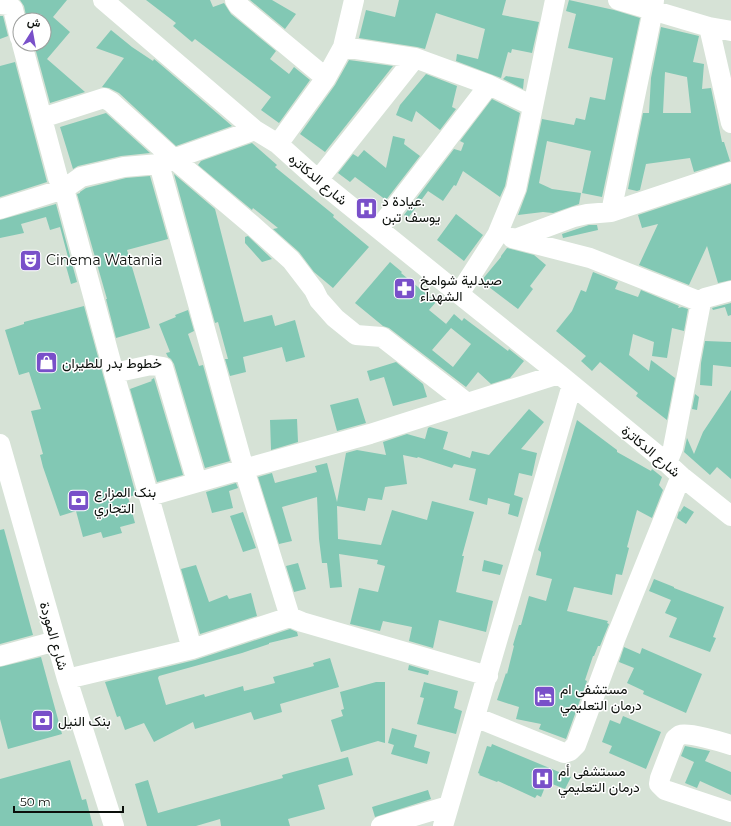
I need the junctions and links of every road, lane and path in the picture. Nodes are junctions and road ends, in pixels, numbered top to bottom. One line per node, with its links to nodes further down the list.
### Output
1 (103, 0): 19 (street, شارع الدكاتره)
2 (235, 0): 14 (street)
3 (354, 0): 11 (street)
4 (556, 0): 16 (street)
5 (618, 0): 7 (street)
6 (0, 4): 8 (street)
7 (654, 5): 9 (street); 26 (street)
8 (15, 12)
9 (710, 27): 10 (street); 18 (street)
10 (731, 31)
11 (343, 47): 13 (street); 14 (street)
12 (24, 52): 17 (street)
13 (415, 58): 15 (street); 23 (street)
14 (326, 78): 20 (street)
15 (489, 85): 16 (street); 27 (street)
16 (533, 106): 28 (street)
17 (42, 118): 21 (street); 24 (street)
18 (731, 123)
19 (255, 130): 20 (street, شارع الدكاتره); 21 (street)
20 (278, 144): 23 (street, شارع الدكاتره)
21 (166, 162): 24 (street); 34 (street); 36 (street)
22 (731, 172): 26 (street)
23 (318, 180): 27 (street, شارع الدكاتره)
24 (64, 189): 25 (street); 32 (street)
25 (0, 209)
26 (611, 212): 28 (street)
27 (379, 228): 30 (street, شارع الدكاتره)
28 (506, 237): 30 (street); 31 (street)
29 (731, 291): 31 (street)
30 (459, 294): 33 (street, شارع الدكاتره)
31 (701, 302): 37 (street)
32 (114, 373): 38 (street); 39 (street)
33 (566, 380): 34 (street); 37 (street, شارع الدكاترة); 45 (street)
34 (467, 403): 36 (street)
35 (0, 444): 42 (street, شارع الموردة)
36 (244, 468): 38 (street); 41 (street)
37 (674, 470): 40 (street, شارع الدكاترة); 47 (street)
38 (197, 482): 39 (street)
39 (150, 496): 43 (street)
40 (731, 516)
41 (290, 616): 43 (street); 45 (street)
42 (56, 641): 44 (street); 46 (street, شارع الموردة)
43 (192, 650): 46 (street)
44 (0, 656)
45 (488, 676): 47 (street)
46 (67, 679): 51 (street, شارع الموردة)
47 (475, 718): 49 (street)
48 (731, 745): 50 (street)
49 (448, 806): 52 (street); 53 (street)
50 (724, 816)
51 (114, 826)
52 (381, 826)
53 (443, 826)

